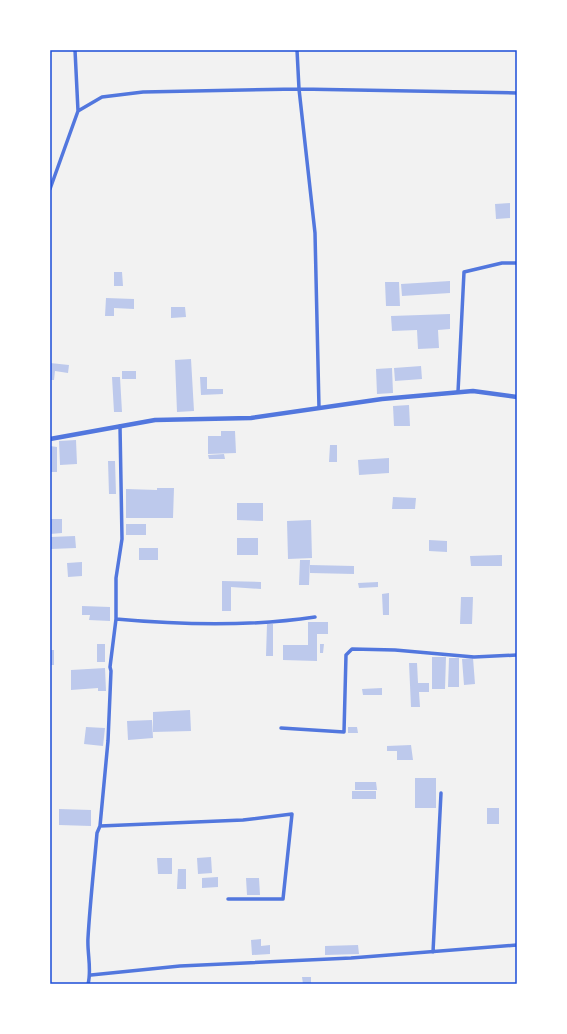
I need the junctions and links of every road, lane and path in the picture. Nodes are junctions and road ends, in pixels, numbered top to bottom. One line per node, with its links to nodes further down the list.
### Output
1 (75, 50): 5 (street)
2 (297, 50): 3 (street)
3 (299, 89): 4 (street); 5 (street); 10 (street)
4 (517, 93)
5 (78, 111): 6 (street)
6 (50, 189)
7 (517, 263): 8 (street)
8 (458, 392): 9 (street); 10 (street)
9 (517, 397)
10 (319, 408): 11 (street)
11 (120, 426): 12 (street); 14 (street)
12 (50, 439)
13 (315, 617): 14 (street)
14 (116, 619): 18 (street)
15 (517, 655): 16 (street)
16 (281, 728)
17 (441, 793): 21 (street)
18 (100, 826): 19 (street); 22 (street)
19 (228, 899)
20 (517, 945): 21 (street)
21 (433, 952): 22 (street)
22 (91, 975): 23 (street)
23 (88, 984)

